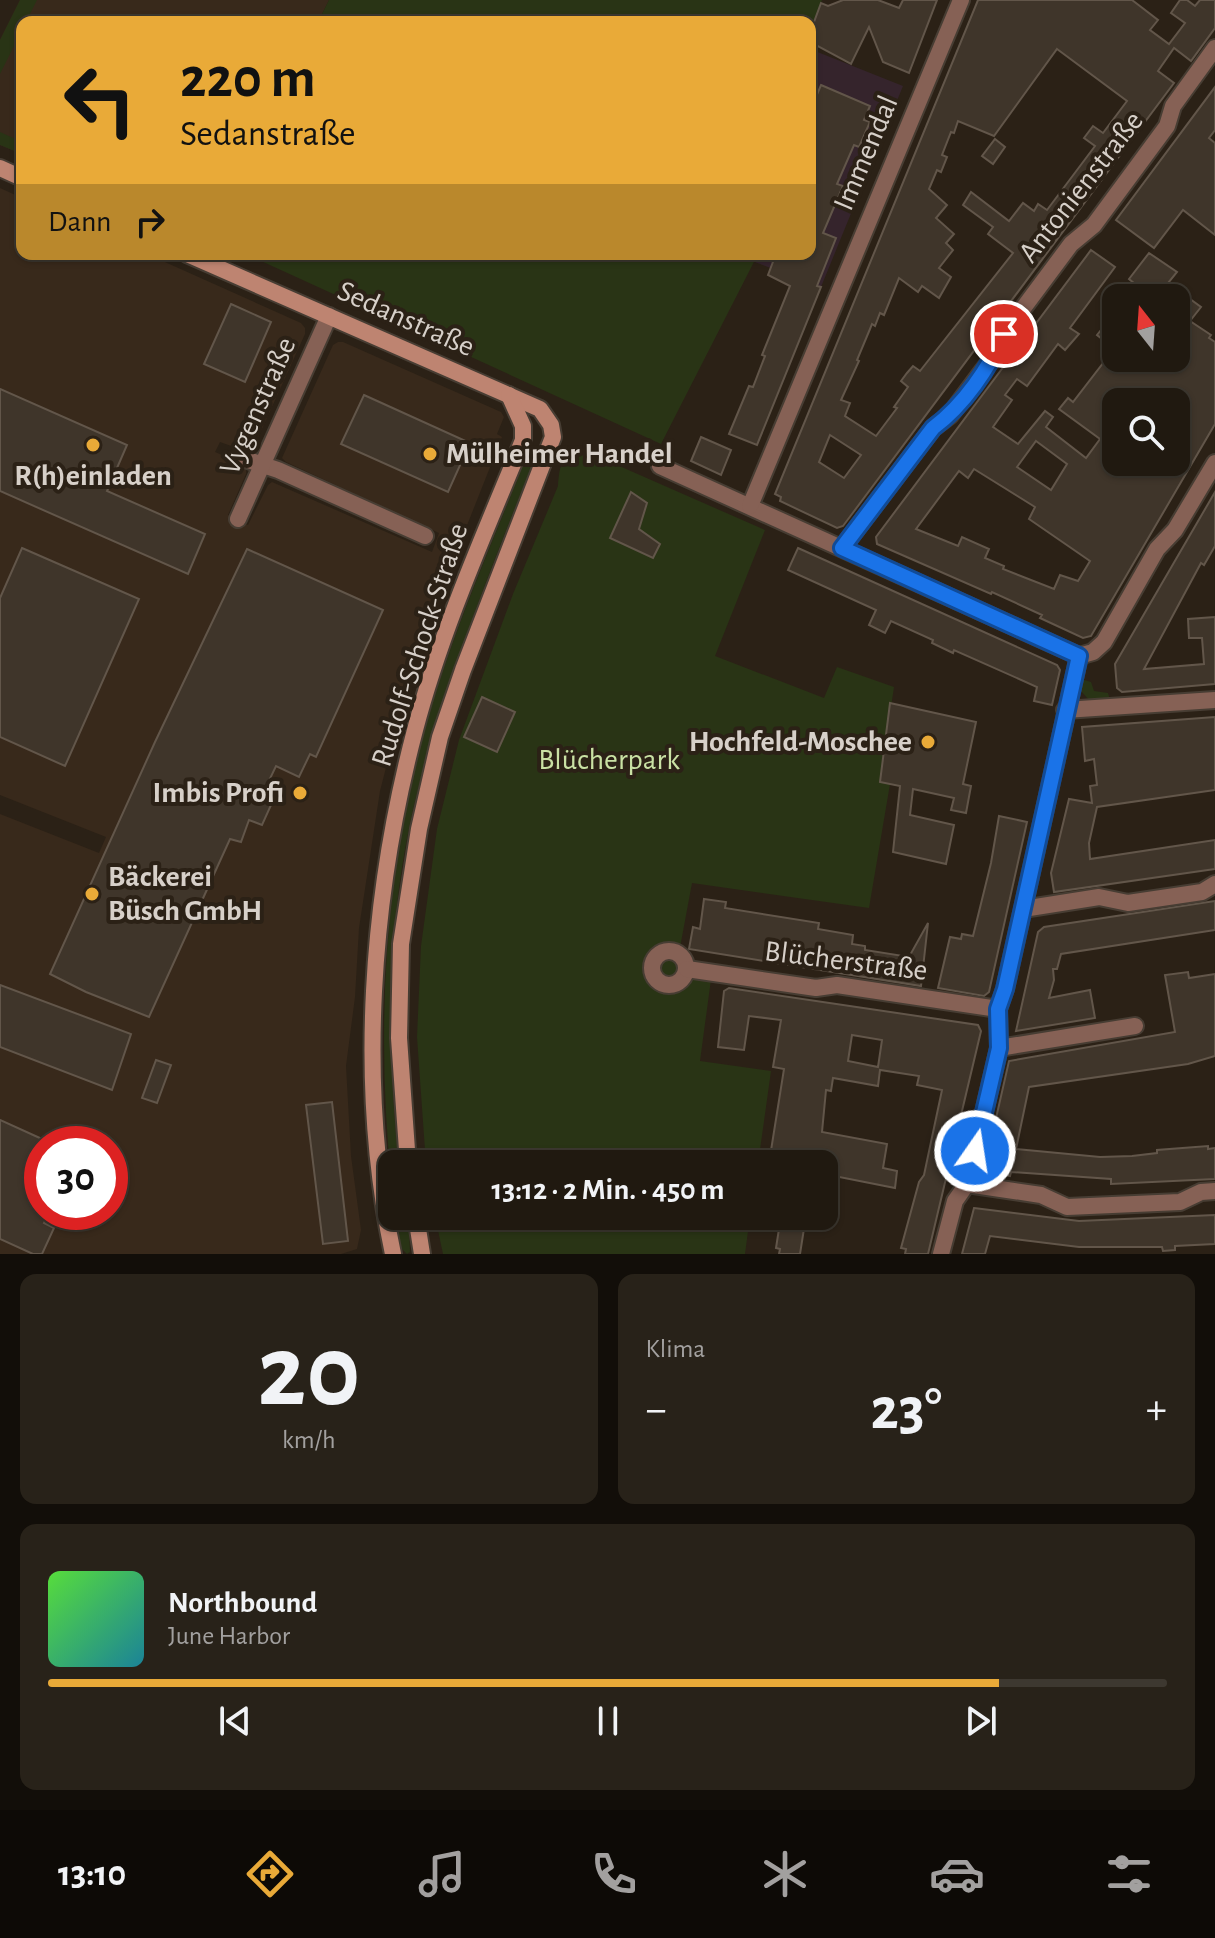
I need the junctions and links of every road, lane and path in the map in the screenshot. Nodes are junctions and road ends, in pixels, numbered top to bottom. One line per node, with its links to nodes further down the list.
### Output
1 (961, 0): 11 (street, Immendal)
2 (1215, 48): 14 (street, Antonienstraße)
3 (201, 260): 4 (main road, Sedanstraße)
4 (329, 316): 5 (main road, Sedanstraße); 9 (street, Vygenstraße)
5 (509, 395): 6 (main road, Sedanstraße); 28 (main road, Rudolf-Schock-Straße)
6 (551, 425): 24 (main road, Rudolf-Schock-Straße)
7 (242, 458): 9 (street)
8 (1215, 463): 15 (street)
9 (262, 465): 12 (street, Vygenstraße); 13 (street)
10 (660, 466): 11 (street)
11 (750, 506): 14 (street)
12 (238, 519)
13 (425, 536)
14 (842, 548): 15 (street)
15 (1079, 656): 17 (street)
16 (1215, 700): 17 (street)
17 (1065, 710): 19 (street)
18 (1215, 884): 19 (street)
19 (1023, 909): 21 (street)
20 (687, 969): 21 (street, Blücherstraße)
21 (998, 1009): 23 (street)
22 (1135, 1026): 23 (street)
23 (999, 1048): 25 (street)
24 (407, 1150)
25 (967, 1184): 26 (street); 30 (street)
26 (1215, 1191)
27 (418, 1230): 29 (main road)
28 (393, 1254)
29 (422, 1254)
30 (941, 1254)

